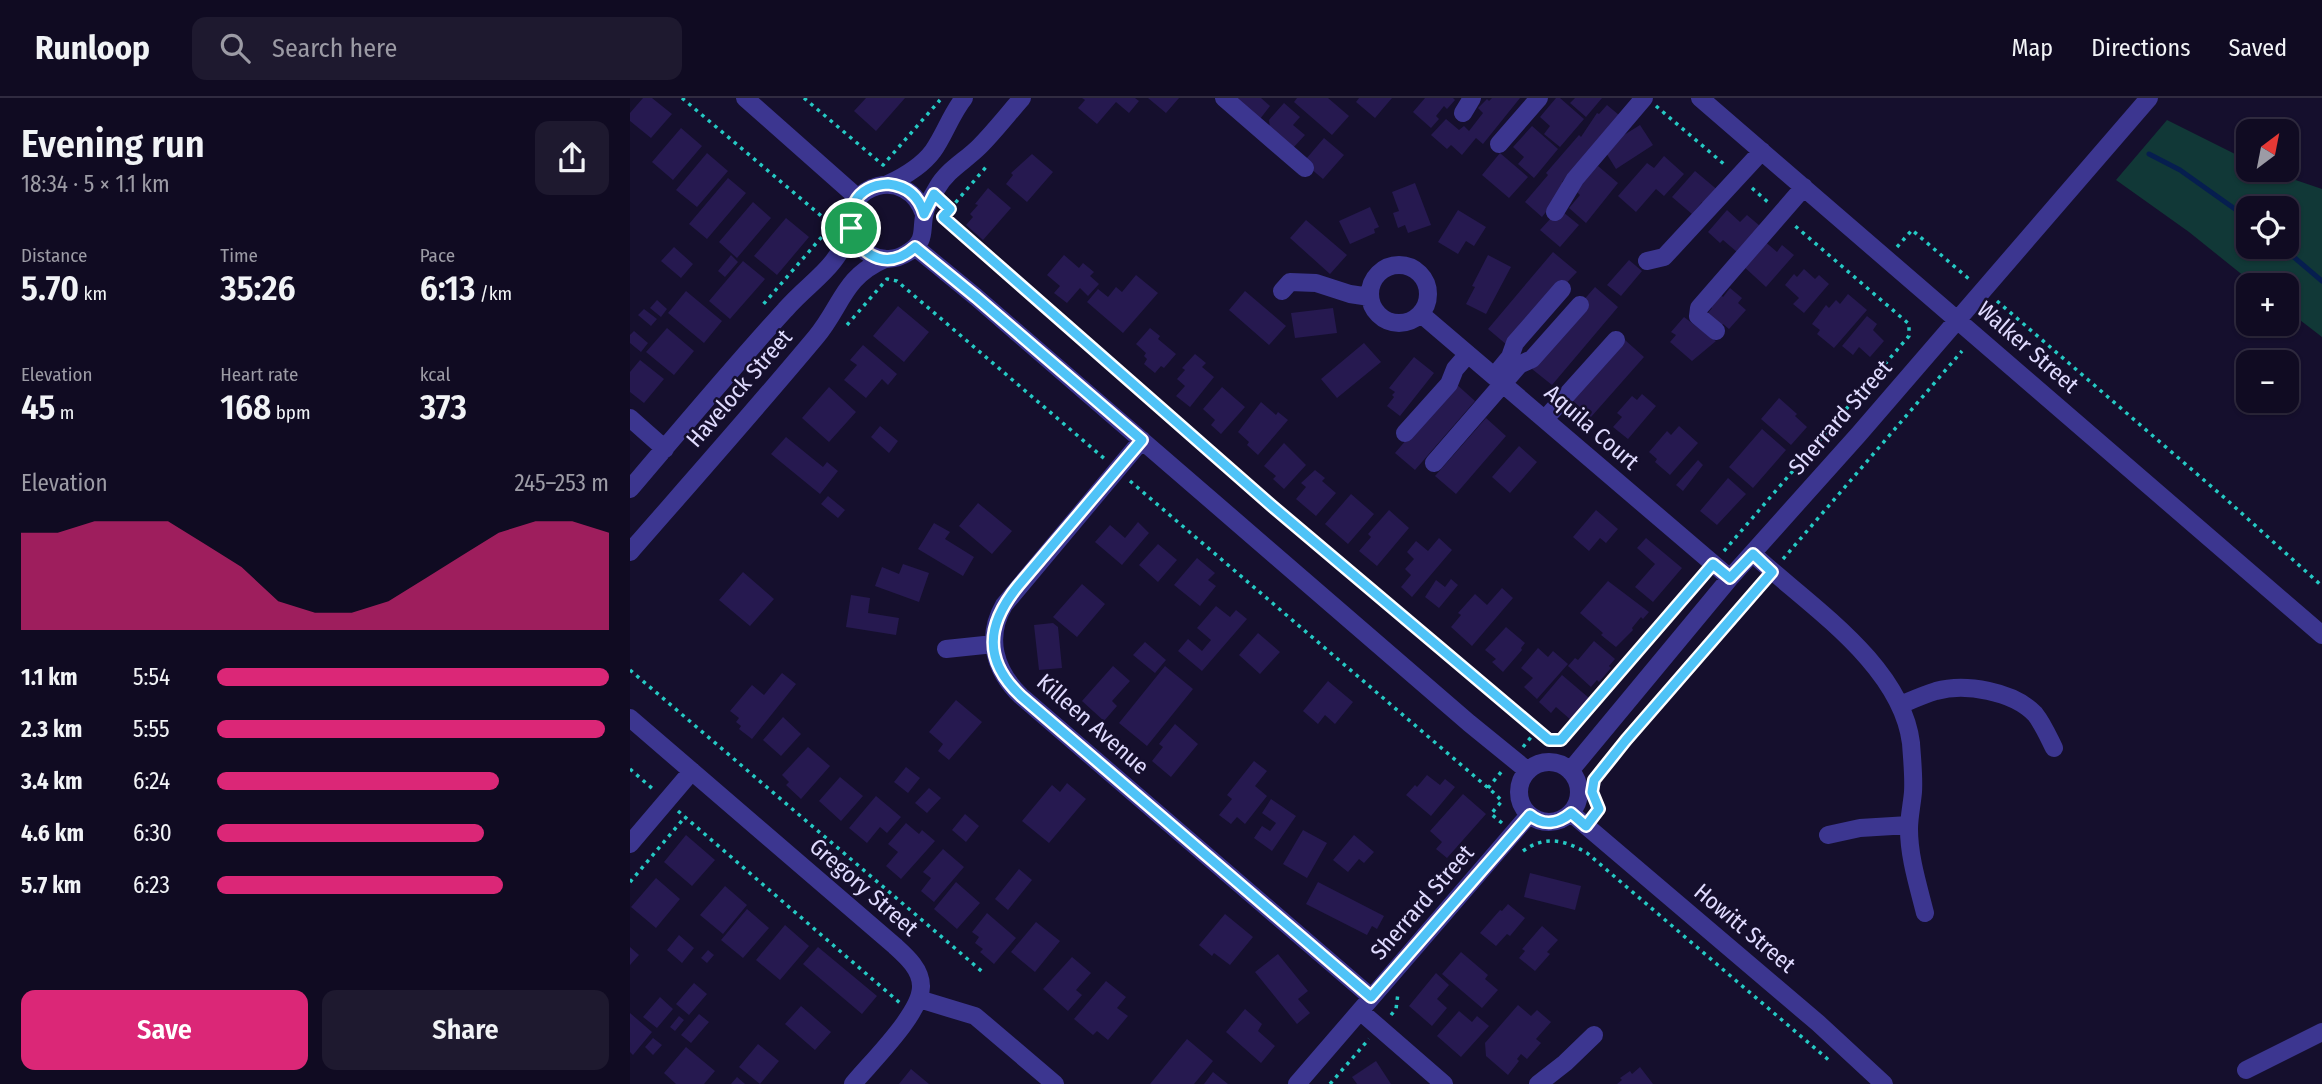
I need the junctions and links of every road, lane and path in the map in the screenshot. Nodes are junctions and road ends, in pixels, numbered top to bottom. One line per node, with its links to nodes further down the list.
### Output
1 (682, 98): 21 (path)
2 (744, 98): 18 (street)
3 (804, 98): 4 (path)
4 (941, 98)
5 (964, 98): 15 (street)
6 (1022, 98): 17 (street)
7 (1224, 98): 14 (street)
8 (1539, 98): 12 (street)
9 (1644, 98): 19 (street)
10 (1700, 98): 13 (street, Walker Street)
11 (2149, 98): 29 (street, Sherrard Street)
12 (1499, 144)
13 (1762, 151): 16 (street, Walker Street); 26 (street)
14 (1305, 168)
15 (888, 184): 18 (street); 20 (street)
16 (1804, 187): 25 (street, Walker Street); 36 (street)
17 (934, 194): 20 (street); 61 (path)
18 (858, 198): 22 (street)
19 (1555, 212)
20 (924, 214): 23 (street)
21 (832, 225)
22 (851, 228): 24 (street); 45 (street, Havelock Street)
23 (915, 247): 24 (street); 44 (street)
24 (885, 259): 49 (street, Havelock Street)
25 (1887, 259): 29 (path); 34 (street, Walker Street)
26 (1647, 261)
27 (897, 281): 47 (path)
28 (1562, 289): 40 (street)
29 (1983, 290): 34 (street, Sherrard Street); 54 (path)
30 (1282, 291): 31 (street)
31 (1370, 298): 33 (street); 33 (street)
32 (1580, 305): 40 (street)
33 (1421, 314): 39 (street, Aquila Court)
34 (1958, 319): 50 (street, Sherrard Street); 55 (street, Walker Street)
35 (1909, 324): 51 (path)
36 (1716, 331)
37 (1616, 340): 42 (street)
38 (1962, 351): 52 (path)
39 (1468, 354): 40 (street, Aquila Court); 43 (street)
40 (1499, 380): 42 (street, Aquila Court); 46 (street)
41 (630, 418): 45 (street)
42 (1545, 419): 51 (street, Aquila Court)
43 (1405, 433)
44 (1142, 440): 47 (street); 66 (street)
45 (665, 449): 48 (street, Havelock Street)
46 (1434, 463)
47 (1117, 470): 56 (street); 72 (path)
48 (630, 489)
49 (630, 552)
50 (1753, 554): 52 (street); 53 (street, Sherrard Street)
51 (1713, 564): 53 (street, Aquila Court); 61 (path)
52 (1772, 572): 59 (street); 64 (path)
53 (1730, 578): 63 (street, Sherrard Street)
54 (2322, 586)
55 (2322, 635)
56 (994, 644): 57 (street); 80 (street, Killeen Avenue)
57 (946, 649)
58 (630, 670): 79 (path)
59 (1900, 705): 62 (street); 70 (street)
60 (630, 718): 65 (street, Gregory Street)
61 (1561, 740): 63 (path)
62 (2054, 748)
63 (1582, 756): 64 (path); 67 (street, Sherrard Street)
64 (1602, 769): 71 (path)
65 (692, 771): 75 (street); 81 (street, Gregory Street)
66 (1528, 771): 67 (street); 69 (street)
67 (1570, 771): 68 (street)
68 (1571, 813): 69 (street); 71 (street, Howitt Street)
69 (1530, 815): 72 (street, Sherrard Street)
70 (1909, 825): 73 (street); 78 (street)
71 (1586, 826): 94 (street, Howitt Street)
72 (1514, 833): 76 (path); 80 (street, Sherrard Street)
73 (1828, 835)
74 (1551, 839): 86 (path)
75 (630, 844)
76 (1530, 846)
77 (630, 882): 81 (path)
78 (1925, 913)
79 (985, 974)
80 (1371, 997): 82 (street, Sherrard Street)
81 (915, 1006): 88 (street); 89 (street)
82 (1360, 1012): 90 (street, Sherrard Street); 92 (street)
83 (1377, 1031): 91 (path)
84 (2322, 1032): 87 (street)
85 (1594, 1035): 93 (street)
86 (1836, 1066)
87 (2246, 1070)
88 (853, 1084)
89 (1055, 1084)
90 (1297, 1084)
91 (1330, 1084)
92 (1444, 1084)
93 (1538, 1084)
94 (1884, 1084)

